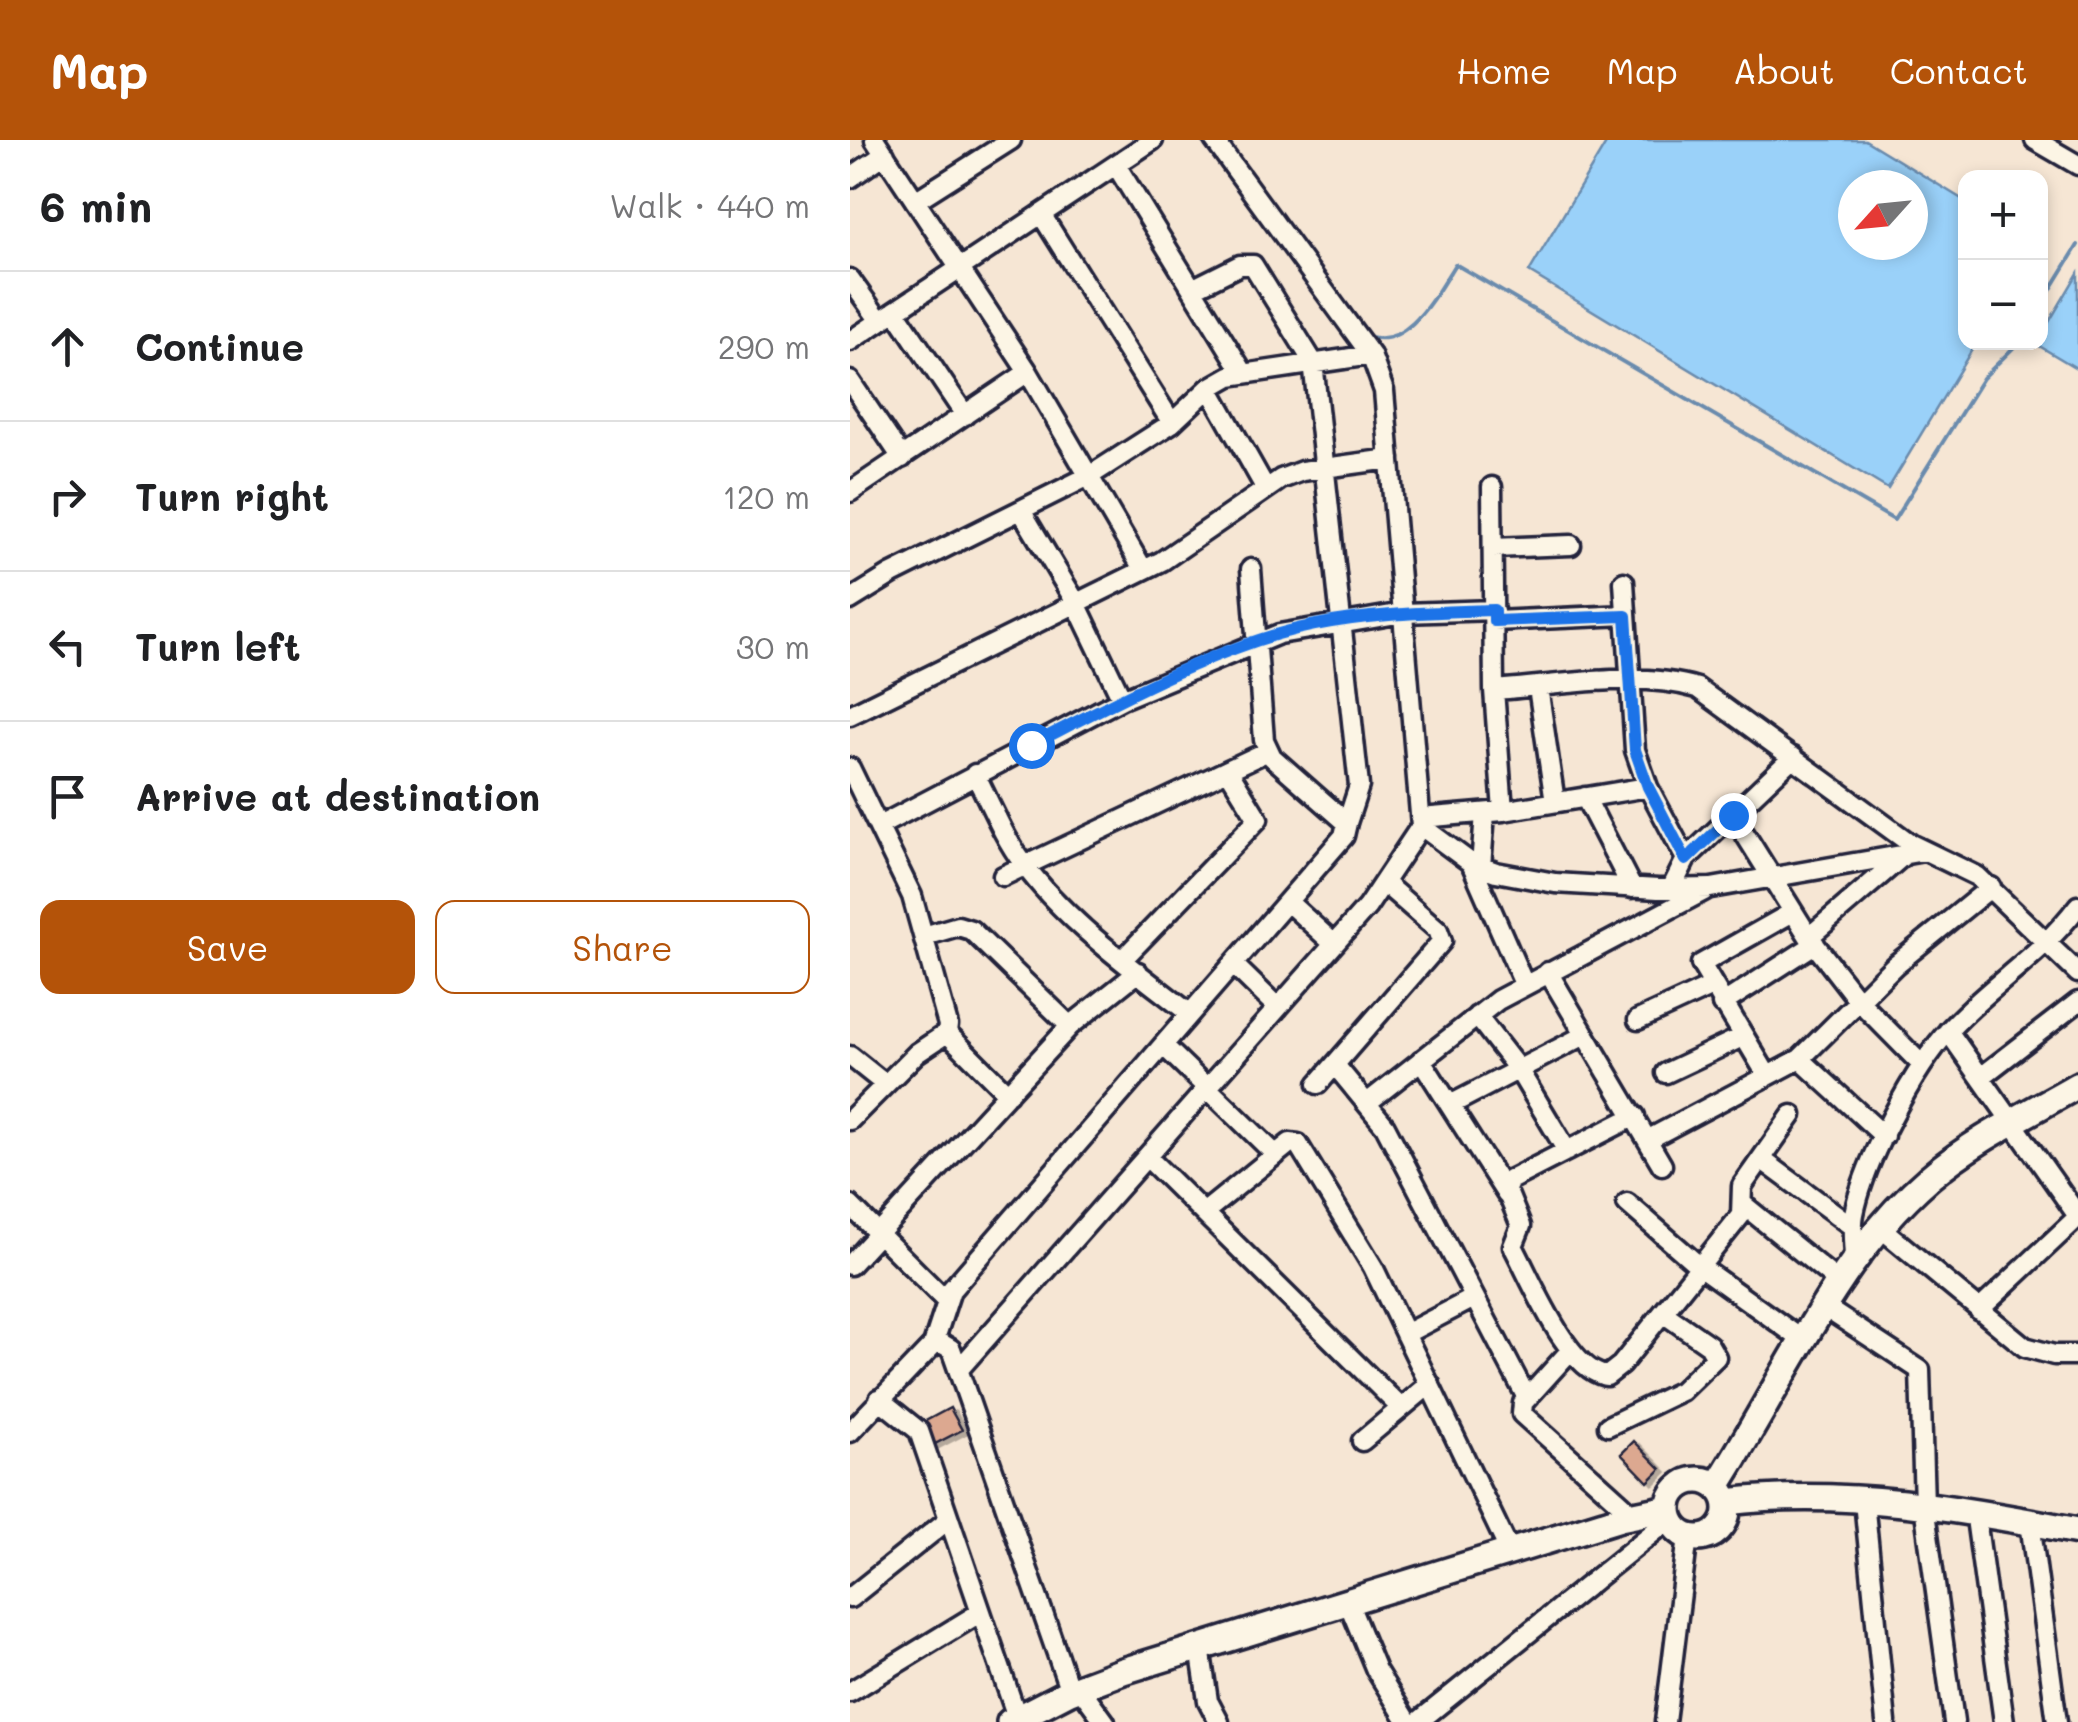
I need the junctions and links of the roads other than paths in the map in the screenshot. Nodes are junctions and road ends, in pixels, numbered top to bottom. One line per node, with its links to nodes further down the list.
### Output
1 (1011, 140): 10 (street)
2 (1153, 140): 7 (street)
3 (1214, 140): 17 (street)
4 (2035, 140): 5 (street)
5 (2060, 146): 8 (street)
6 (880, 147): 9 (street); 10 (street)
7 (1116, 164): 11 (street); 14 (street)
8 (2078, 166)
9 (850, 178)
10 (915, 200): 12 (street)
11 (1041, 214): 12 (street); 24 (street)
12 (959, 268): 15 (street); 19 (street)
13 (850, 279): 15 (street)
14 (1192, 289): 18 (street); 20 (street)
15 (888, 316): 16 (street); 23 (street)
16 (850, 342)
17 (1371, 356): 18 (street); 26 (street)
18 (1313, 362): 20 (street); 27 (street)
19 (1028, 372): 23 (street); 28 (street)
20 (1243, 372): 22 (street)
21 (850, 381): 25 (street)
22 (1209, 388): 24 (street); 31 (street)
23 (965, 415): 25 (street)
24 (1172, 424): 28 (street)
25 (902, 458): 29 (street)
26 (1390, 458): 27 (street); 40 (street)
27 (1326, 467): 31 (street); 43 (street)
28 (1091, 475): 32 (street); 35 (street)
29 (852, 486)
30 (1492, 487): 34 (street)
31 (1266, 489): 35 (street)
32 (1022, 512): 38 (street); 39 (street)
33 (1571, 545): 34 (street)
34 (1493, 548): 41 (street)
35 (1143, 569): 39 (street)
36 (1251, 569): 44 (street)
37 (1624, 582): 42 (street)
38 (850, 600)
39 (1075, 601): 48 (street); 49 (street)
40 (1403, 613): 41 (street); 43 (street); 61 (street)
41 (1494, 616): 42 (street); 47 (street)
42 (1626, 616): 45 (street)
43 (1340, 621): 44 (street); 60 (street)
44 (1258, 641): 48 (street); 50 (street)
45 (1629, 682): 46 (street); 51 (street); 55 (street)
46 (1538, 687): 47 (street); 57 (street)
47 (1494, 690): 58 (street)
48 (1122, 699): 54 (street)
49 (850, 715)
50 (1268, 751): 53 (street); 60 (street)
51 (1793, 757): 59 (street); 63 (street)
52 (850, 768): 62 (street)
53 (1228, 770): 67 (street); 83 (street)
54 (974, 774): 62 (street); 67 (street)
55 (1648, 787): 56 (street); 65 (street)
56 (1586, 797): 57 (street); 72 (street)
57 (1555, 802): 58 (street)
58 (1494, 812): 61 (street); 66 (street)
59 (1733, 815): 65 (street); 69 (street)
60 (1347, 822): 75 (street)
61 (1421, 822): 66 (street); 70 (street)
62 (881, 825): 78 (street)
63 (1924, 851): 64 (street); 71 (street)
64 (1904, 855): 69 (street); 79 (street)
65 (1686, 860): 74 (street)
66 (1476, 865): 72 (street); 86 (street)
67 (1025, 866): 68 (street); 83 (street)
68 (1002, 876)
69 (1772, 878): 73 (street); 77 (street)
70 (1384, 884): 80 (street); 104 (street)
71 (1991, 887): 81 (street); 88 (street)
72 (1632, 888): 74 (street)
73 (1711, 888): 74 (street); 84 (street)
74 (1671, 889)
75 (1290, 903): 80 (street); 82 (street)
76 (2078, 906): 81 (street)
77 (1793, 912): 79 (street); 87 (street)
78 (924, 936): 95 (street); 97 (street)
79 (1812, 941): 88 (street); 90 (street)
80 (1334, 944): 91 (street)
81 (2049, 945): 85 (street); 96 (street)
82 (1234, 965): 91 (street); 92 (street)
83 (1130, 966): 92 (street); 95 (street)
84 (1548, 972): 86 (street); 98 (street)
85 (2078, 973)
86 (1524, 984): 93 (street)
87 (1712, 986): 90 (street); 94 (street)
88 (1857, 1000): 102 (street); 105 (street)
89 (2078, 1002): 109 (street)
90 (1722, 1004): 99 (street)
91 (1278, 1008): 113 (street)
92 (1190, 1014): 100 (street)
93 (1477, 1016): 103 (street); 106 (street)
94 (1638, 1020)
95 (1070, 1026): 114 (street)
96 (1948, 1031): 105 (street); 109 (street)
97 (948, 1033): 110 (street); 114 (street)
98 (1585, 1035): 106 (street); 117 (street)
99 (1742, 1037): 107 (street); 108 (street)
100 (1163, 1045): 113 (street); 141 (street)
101 (850, 1056): 110 (street)
102 (1800, 1059): 108 (street); 121 (street)
103 (1421, 1060): 115 (street); 116 (street)
104 (1335, 1065): 111 (street); 115 (street)
105 (1922, 1066): 121 (street)
106 (1518, 1069): 116 (street); 123 (street)
107 (1666, 1072)
108 (1768, 1075): 122 (street)
109 (1981, 1077): 120 (street)
110 (886, 1084): 119 (street)
111 (1318, 1084)
112 (2078, 1085): 120 (main road)
113 (1207, 1088): 124 (street); 125 (street)
114 (1008, 1094): 136 (street)
115 (1367, 1103): 140 (street)
116 (1450, 1106): 128 (street)
117 (1636, 1116): 122 (street); 123 (street)
118 (1792, 1116): 126 (street)
119 (850, 1120)
120 (2015, 1122): 133 (street); 135 (main road)
121 (1884, 1136): 134 (street)
122 (1649, 1139): 127 (street)
123 (1567, 1151): 128 (street)
124 (1276, 1155): 132 (street); 145 (street)
125 (1147, 1157): 132 (street); 150 (street)
126 (1761, 1159): 131 (street); 134 (street)
127 (1662, 1165)
128 (1507, 1196): 148 (street)
129 (1627, 1203): 138 (street)
130 (850, 1206): 136 (street)
131 (1745, 1206): 138 (street); 139 (street)
132 (1206, 1211): 154 (street)
133 (2078, 1217): 143 (street)
134 (1854, 1228): 139 (street)
135 (1882, 1229): 139 (main road); 143 (street)
136 (880, 1233): 137 (street); 141 (street)
137 (850, 1265)
138 (1698, 1266): 144 (street); 146 (street)
139 (1848, 1274): 142 (main road)
140 (1472, 1298): 145 (street); 152 (street)
141 (945, 1300): 147 (street)
142 (1826, 1308): 146 (main road); 160 (street)
143 (1979, 1310): 149 (street)
144 (1663, 1313): 148 (street); 155 (street)
145 (1406, 1334): 151 (street)
146 (1804, 1341): 158 (main road)
147 (933, 1346): 150 (street); 153 (street)
148 (1570, 1351): 152 (street)
149 (2078, 1354)
150 (960, 1368): 172 (street)
151 (1430, 1384): 154 (street); 167 (street)
152 (1527, 1398): 162 (street)
153 (879, 1399): 156 (street); 163 (street)
154 (1401, 1408): 157 (street)
155 (1608, 1426)
156 (850, 1432)
157 (1362, 1441)
158 (1722, 1494): 159 (main road); 165 (main road); 165 (main road)
159 (1864, 1501): 160 (main road); 182 (street)
160 (1924, 1505): 161 (main road); 183 (street)
161 (1974, 1511): 164 (main road); 184 (street)
162 (1634, 1515): 165 (main road); 167 (main road)
163 (949, 1519): 168 (street); 170 (street)
164 (2030, 1522): 166 (main road); 185 (street)
165 (1680, 1526): 178 (street); 179 (street); 180 (street); 181 (street)
166 (2078, 1532)
167 (1510, 1552): 169 (main road)
168 (850, 1598)
169 (1348, 1602): 171 (main road); 177 (street)
170 (981, 1612): 173 (street); 174 (street)
171 (1200, 1647): 172 (main road); 176 (street)
172 (1075, 1689): 174 (main road); 175 (street)
173 (850, 1692)
174 (1014, 1719)
175 (1105, 1722)
176 (1220, 1722)
177 (1408, 1722)
178 (1418, 1722)
179 (1434, 1722)
180 (1665, 1722)
181 (1676, 1722)
182 (1886, 1722)
183 (1954, 1722)
184 (2004, 1722)
185 (2056, 1722)

